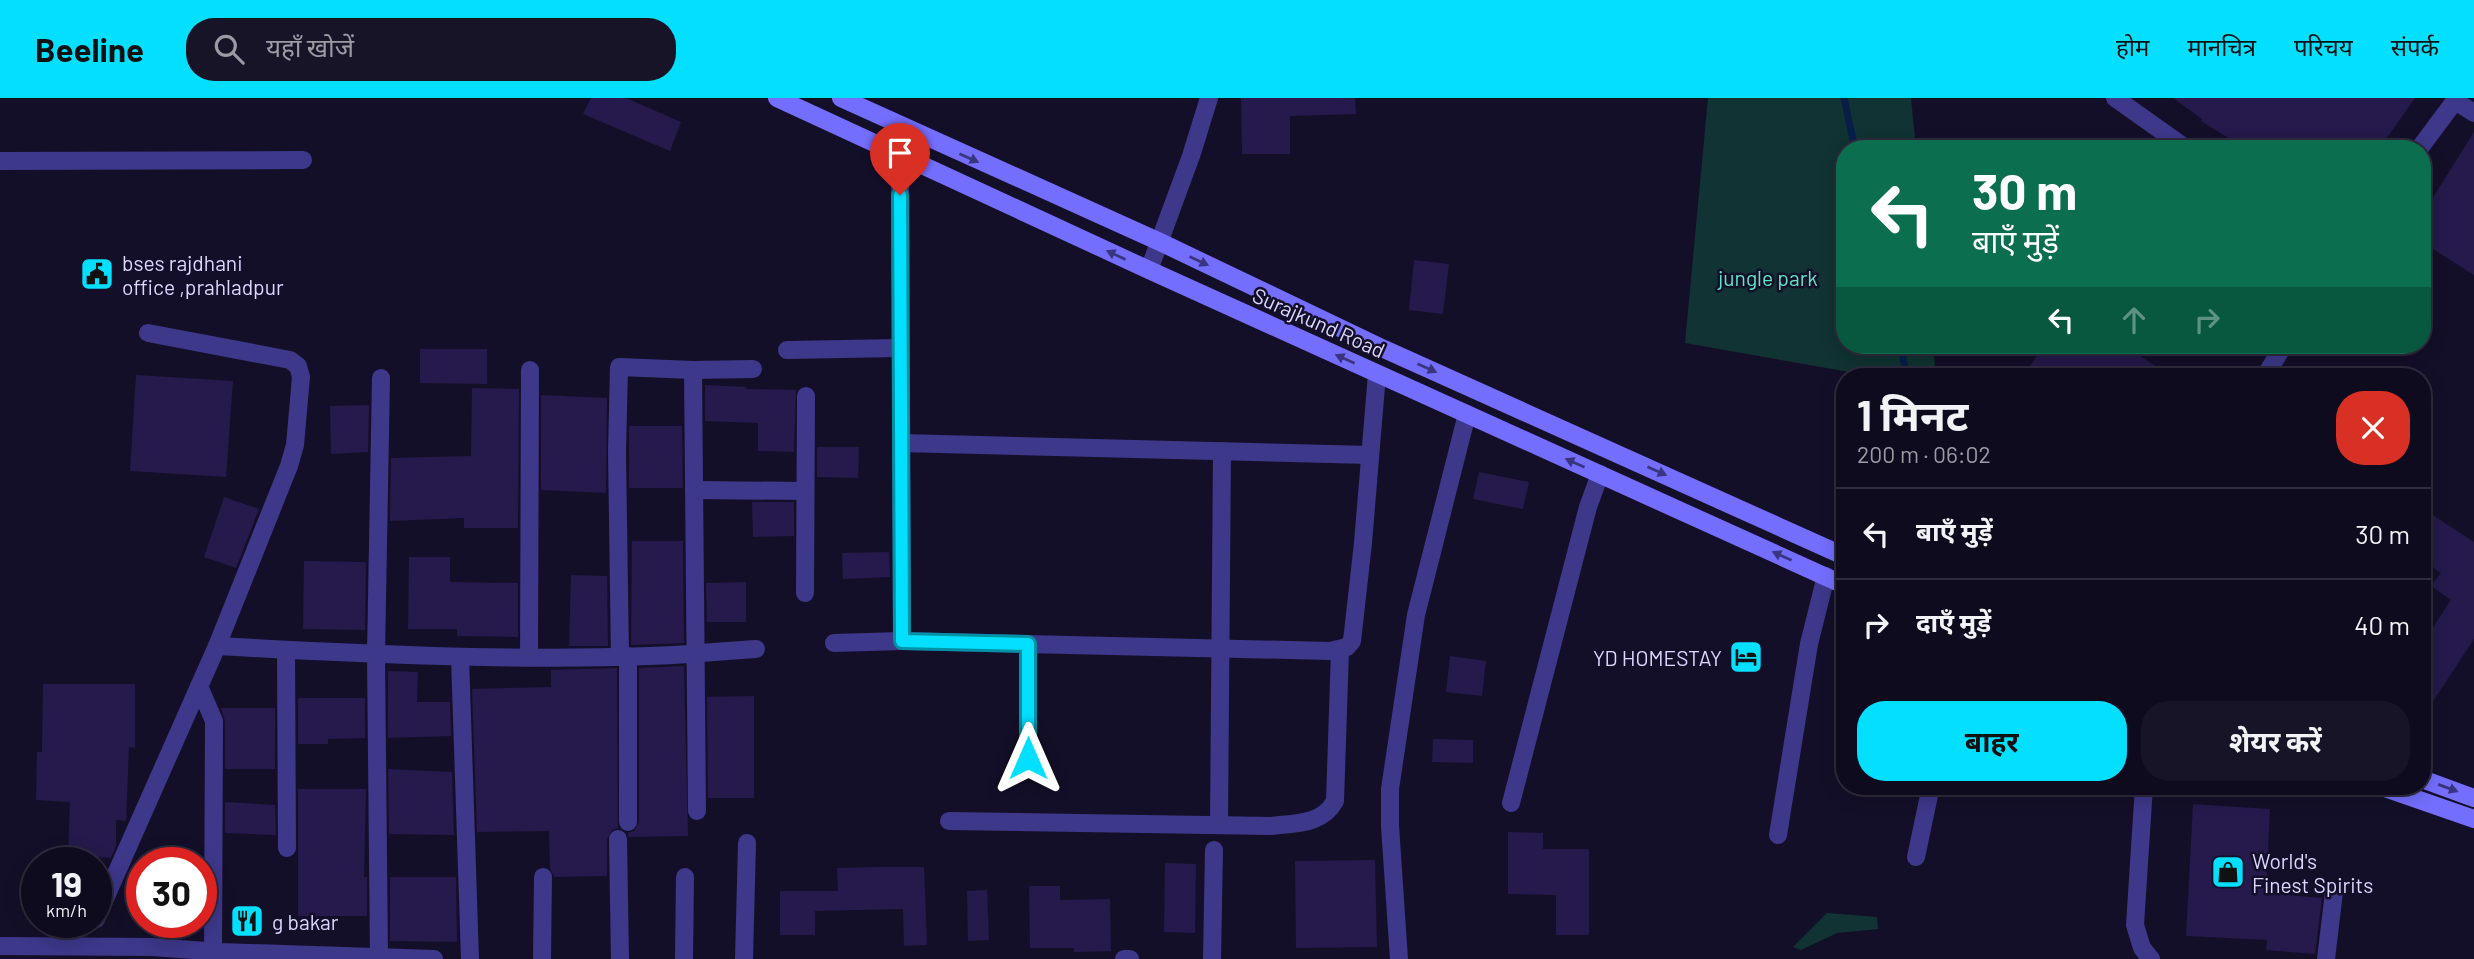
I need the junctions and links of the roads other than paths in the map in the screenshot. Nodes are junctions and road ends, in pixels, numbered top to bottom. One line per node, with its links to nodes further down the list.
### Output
1 (777, 98): 9 (main road, Surajkund Road)
2 (841, 98): 12 (main road, Surajkund Road, one-way to 12)
3 (1209, 98): 12 (street)
4 (2115, 98): 7 (street)
5 (2456, 99): 6 (street); 8 (street)
6 (2474, 113)
7 (2174, 140)
8 (2426, 140)
9 (900, 156): 13 (main road, Surajkund Road, one-way to 9); 15 (street)
10 (303, 160): 11 (street)
11 (0, 161)
12 (1160, 242): 13 (street); 30 (main road, Surajkund Road, one-way to 30)
13 (1149, 270): 20 (main road, Surajkund Road, one-way to 13)
14 (148, 333): 37 (street)
15 (899, 348): 16 (street); 24 (street)
16 (787, 350)
17 (752, 369): 19 (street)
18 (530, 370): 45 (street)
19 (693, 370): 28 (street); 46 (street)
20 (1377, 374): 23 (main road, Surajkund Road); 26 (street)
21 (381, 378): 43 (street)
22 (807, 396): 29 (street)
23 (1467, 414): 27 (main road, Surajkund Road, one-way to 23); 86 (street)
24 (901, 443): 25 (street); 34 (street)
25 (1222, 451): 26 (street); 38 (street)
26 (1370, 455): 41 (street)
27 (1600, 474): 31 (main road, Surajkund Road, one-way to 27); 54 (street)
28 (694, 490): 29 (street); 42 (street)
29 (805, 491): 33 (street)
30 (1836, 552)
31 (1826, 576): 32 (main road, Surajkund Road); 60 (street)
32 (1836, 581)
33 (805, 593)
34 (902, 641): 35 (street); 36 (street)
35 (834, 642)
36 (1028, 644): 38 (street); 48 (street)
37 (217, 646): 40 (street); 47 (street)
38 (1222, 648): 41 (street); 59 (street)
39 (756, 649): 42 (street)
40 (286, 650): 43 (street); 63 (street)
41 (1340, 650): 59 (street)
42 (695, 653): 46 (street); 55 (street)
43 (376, 655): 44 (street); 76 (street)
44 (460, 657): 45 (street); 78 (street)
45 (529, 657): 46 (street)
46 (624, 657): 58 (street)
47 (199, 686): 68 (street); 74 (street)
48 (1028, 758)
49 (2431, 782): 53 (main road, one-way to 53)
50 (1929, 795): 65 (street)
51 (2143, 795): 87 (street)
52 (2405, 795): 56 (main road)
53 (2474, 798)
54 (1511, 803)
55 (697, 811)
56 (2474, 819)
57 (949, 821): 59 (street)
58 (628, 822)
59 (1219, 824)
60 (1779, 835)
61 (618, 839): 80 (street)
62 (747, 844): 82 (street)
63 (287, 848)
64 (1214, 850): 85 (street)
65 (1916, 857)
66 (543, 877): 79 (street)
67 (685, 877): 81 (street)
68 (112, 884)
69 (2334, 892): 88 (street)
70 (88, 938): 73 (street)
71 (0, 946): 73 (street)
72 (152, 953): 73 (street); 74 (street)
73 (81, 954)
74 (218, 954): 75 (street)
75 (311, 958): 76 (street)
76 (379, 958): 77 (street)
77 (434, 959)
78 (470, 959)
79 (542, 959)
80 (620, 959)
81 (684, 959)
82 (744, 959)
83 (1124, 959): 84 (street)
84 (1130, 959)
85 (1212, 959)
86 (1399, 959)
87 (2151, 959)
88 (2326, 959)

